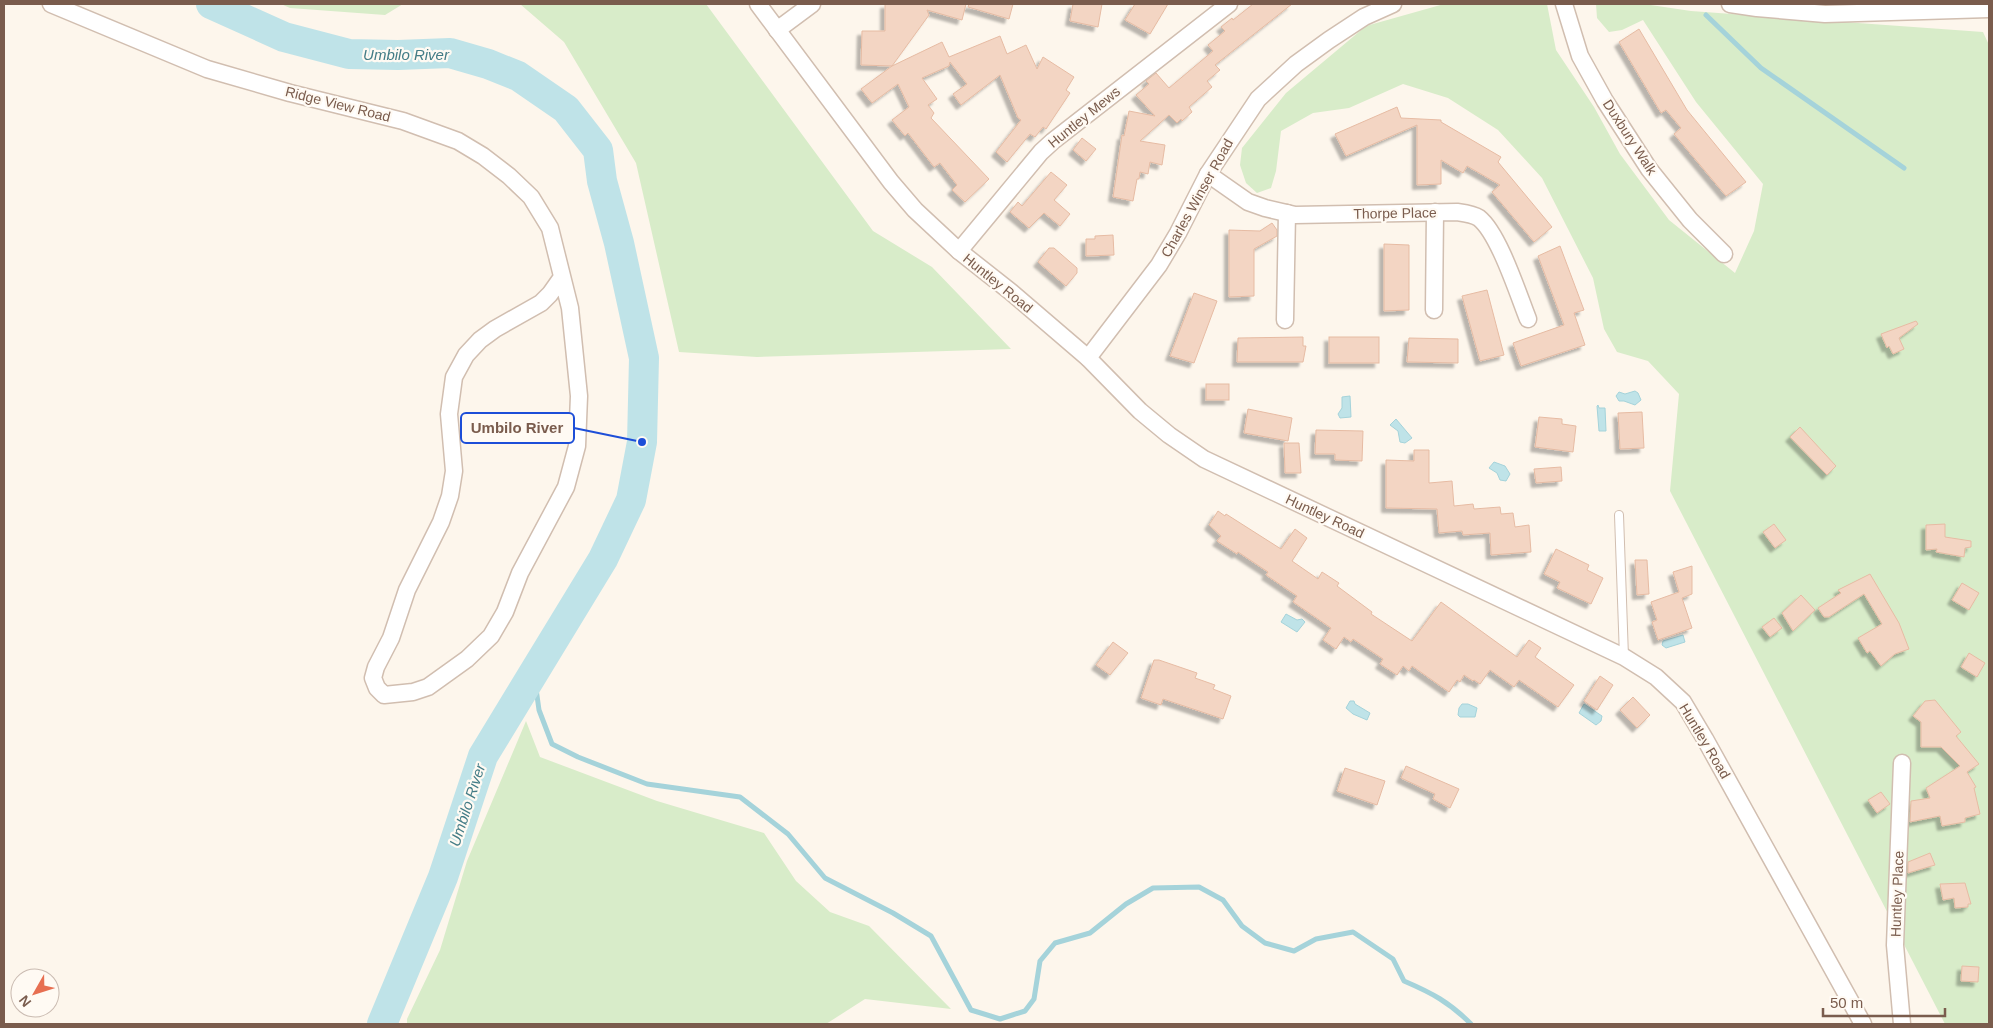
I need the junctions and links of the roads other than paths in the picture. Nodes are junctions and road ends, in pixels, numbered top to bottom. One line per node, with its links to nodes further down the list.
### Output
1 (51, 4): 15 (street, Ridge View Road)
2 (758, 4): 9 (street, Huntley Road)
3 (812, 4): 9 (street)
4 (1229, 4): 13 (street, Huntley Mews)
5 (1393, 4): 10 (street, Charles Winser Road)
6 (1564, 4): 14 (street, Duxbury Walk)
7 (1730, 4): 8 (street)
8 (1989, 10)
9 (777, 30): 13 (street, Huntley Road)
10 (1208, 174): 12 (street, Thorpe Place); 19 (street, Charles Winser Road)
11 (1435, 212): 12 (street, Thorpe Place); 16 (street); 17 (street, Thorpe Place)
12 (1288, 213): 18 (street)
13 (958, 251): 19 (street, Huntley Road)
14 (1724, 254)
15 (562, 277): 15 (street, Ridge View Road)
16 (1434, 310)
17 (1528, 319)
18 (1285, 320)
19 (1088, 358): 21 (street, Huntley Road)
20 (1619, 515): 21 (lane)
21 (1624, 657): 23 (street, Huntley Road)
22 (1902, 763): 24 (street, Huntley Place)
23 (1863, 1024)
24 (1902, 1024)

